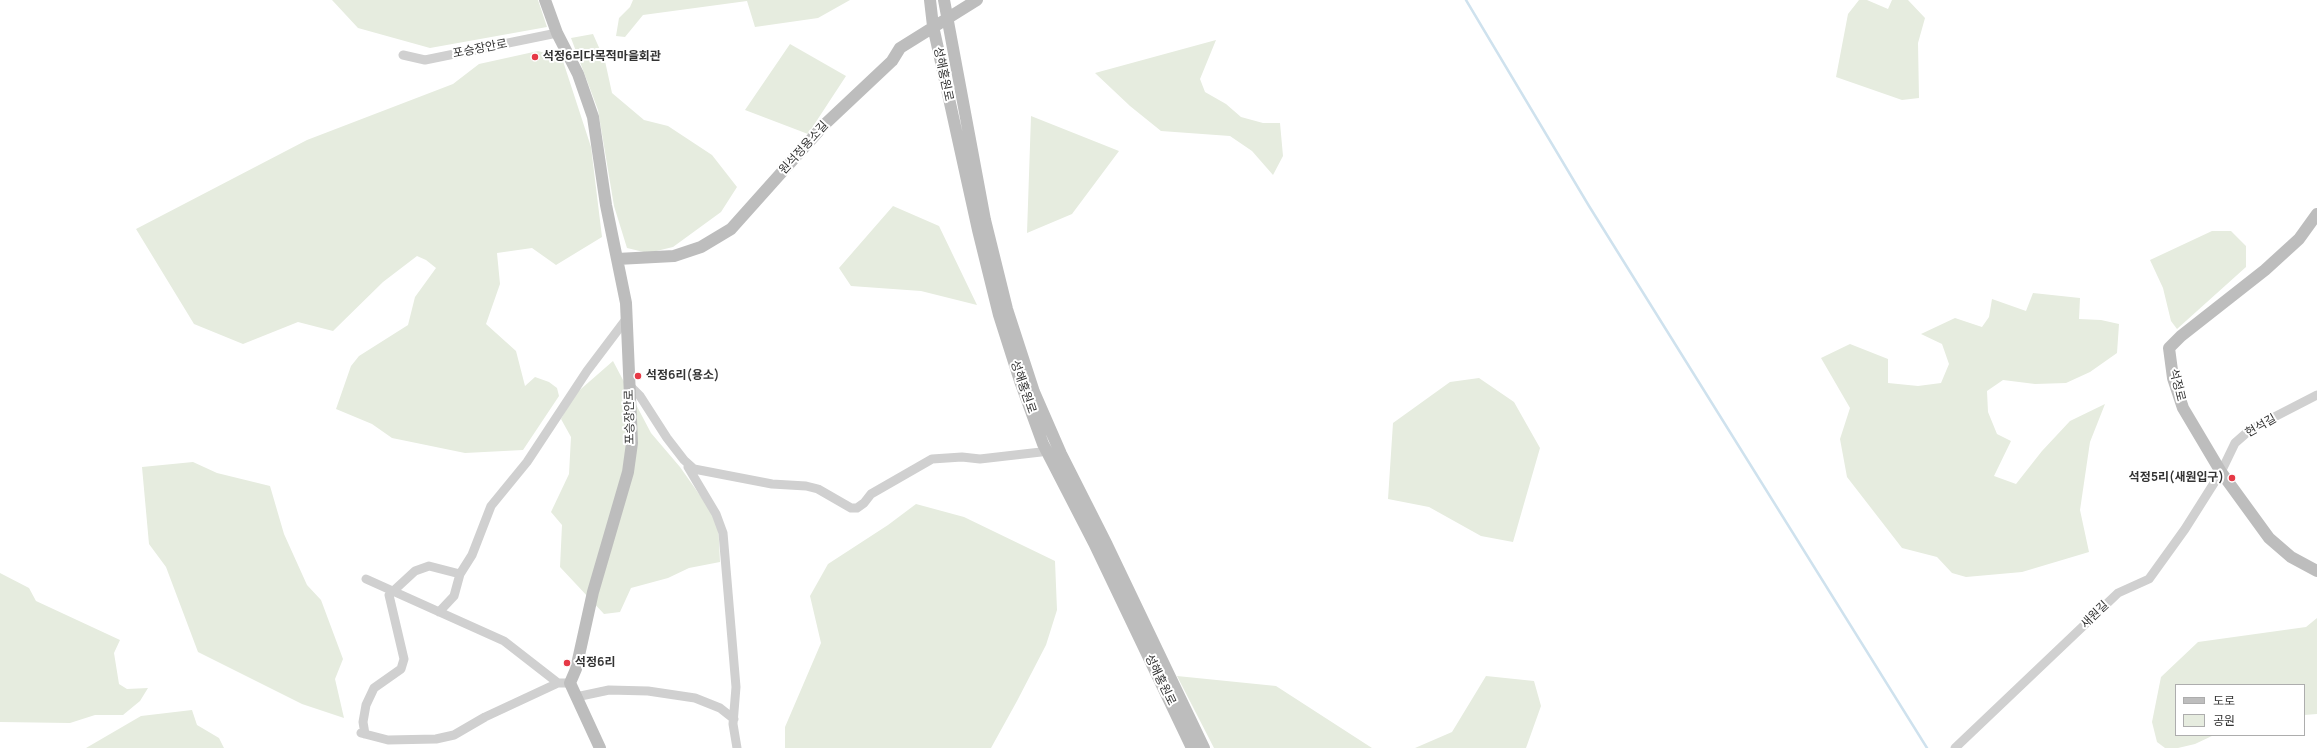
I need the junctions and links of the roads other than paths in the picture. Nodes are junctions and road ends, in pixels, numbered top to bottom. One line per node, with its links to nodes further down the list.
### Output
1 (545, 0): 7 (street, 포승장안로)
2 (930, 0): 6 (street, 성해홍원로)
3 (944, 0): 5 (street, 성해홍원로)
4 (977, 0): 5 (street, 원석정용소길)
5 (946, 20): 6 (street, 원석정용소길); 28 (street, 성해홍원로)
6 (933, 26): 10 (street, 원석정용소길); 27 (street, 성해홍원로)
7 (557, 34): 8 (street, 포승장안로); 10 (street, 포승장안로)
8 (404, 55)
9 (2317, 214): 16 (street, 석정로)
10 (617, 258): 11 (street, 포승장안로)
11 (627, 318): 12 (street, 포승장안로); 18 (street)
12 (630, 386): 15 (street); 22 (street, 포승장안로)
13 (2317, 395): 16 (street, 현석길)
14 (1041, 452): 15 (street)
15 (684, 460): 24 (street)
16 (2221, 472): 17 (street, 석정로); 29 (street, 새원길)
17 (2317, 571)
18 (460, 574): 20 (street); 21 (street)
19 (366, 579): 20 (street)
20 (392, 591): 21 (street); 22 (street)
21 (439, 612): 22 (street)
22 (564, 683): 23 (street)
23 (576, 697): 24 (street); 25 (street)
24 (734, 719): 26 (street)
25 (600, 748)
26 (737, 748)
27 (1192, 748)
28 (1204, 748)
29 (1955, 748)

